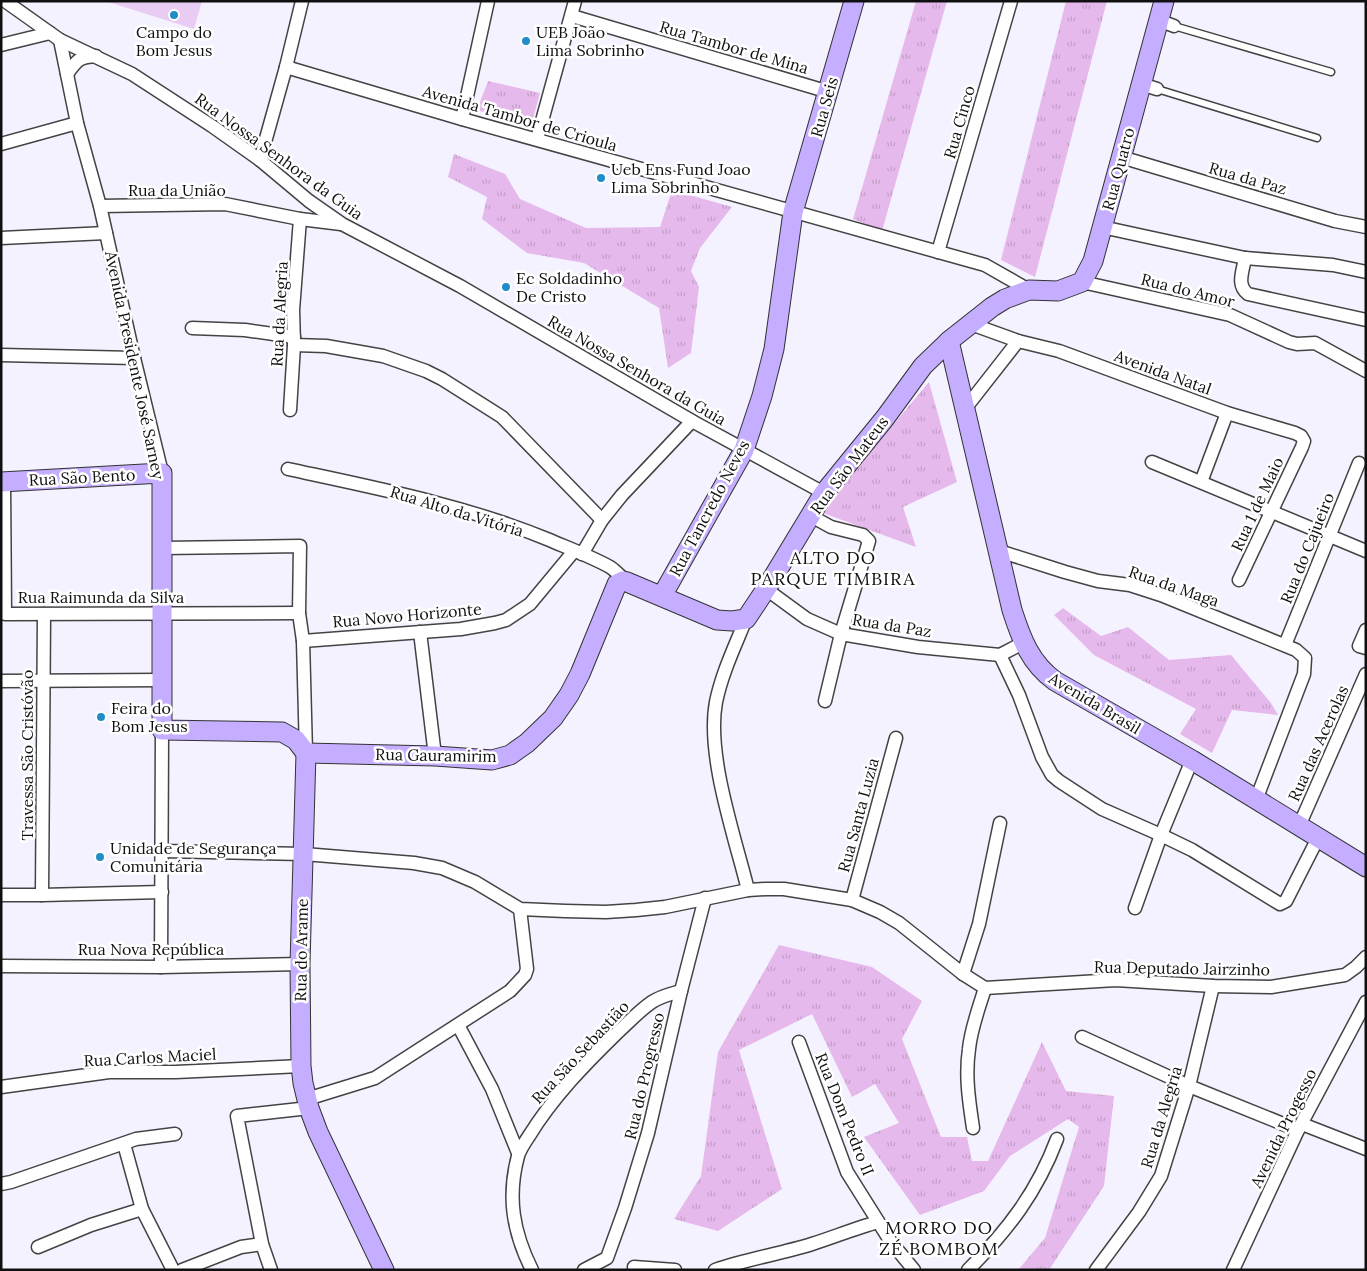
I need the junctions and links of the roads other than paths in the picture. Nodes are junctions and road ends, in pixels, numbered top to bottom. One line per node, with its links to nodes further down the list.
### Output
1 (302, 1): 13 (street)
2 (488, 1): 18 (street)
3 (575, 1): 8 (street)
4 (854, 1): 17 (street, Rua Seis)
5 (1010, 1): 33 (street, Rua Cinco)
6 (1164, 1): 9 (street, Rua Quatro)
7 (6, 2): 10 (street, Rua Nossa Senhora da Guia)
8 (572, 16): 17 (street, Rua Tambor de Mina); 21 (street)
9 (1166, 23): 14 (lane); 16 (street, Rua Quatro)
10 (55, 36): 11 (street); 12 (street, Rua Nossa Senhora da Guia); 15 (street, Avenida Presidente José Sarney)
11 (1, 45)
12 (96, 56): 15 (street); 24 (street, Rua Nossa Senhora da Guia)
13 (286, 67): 18 (street, Avenida Tambor de Crioula); 24 (street)
14 (1332, 72)
15 (67, 74): 19 (street, Avenida Presidente José Sarney)
16 (1149, 86): 20 (lane); 23 (street, Rua Quatro)
17 (829, 92): 26 (street, Rua Seis)
18 (462, 119): 21 (street, Avenida Tambor de Crioula)
19 (77, 123): 22 (street); 25 (street, Avenida Presidente José Sarney)
20 (1317, 138)
21 (537, 139): 26 (street, Avenida Tambor de Crioula)
22 (1, 144)
23 (1121, 158): 29 (street, Rua Quatro); 30 (street, Rua da Paz)
24 (260, 160): 28 (street, Rua Nossa Senhora da Guia)
25 (100, 206): 27 (street, Rua da União); 31 (street, Avenida Presidente José Sarney)
26 (793, 212): 33 (street, Avenida Tambor de Crioula); 51 (street, Rua Tancredo Neves)
27 (300, 219): 28 (street, Rua da União); 41 (street, Rua da Alegria)
28 (342, 224): 50 (street, Rua Nossa Senhora da Guia)
29 (1102, 227): 34 (street); 36 (street, Rua Quatro)
30 (1366, 227)
31 (106, 233): 32 (street); 45 (street, Avenida Presidente José Sarney)
32 (1, 238)
33 (938, 252): 37 (street, Avenida Tambor de Crioula)
34 (1245, 258): 35 (street); 38 (street)
35 (1366, 272)
36 (1082, 282): 37 (street); 46 (street, Rua do Amor)
37 (1028, 290): 39 (street, Rua São Mateus)
38 (1366, 320)
39 (971, 324): 42 (street, Rua São Mateus); 43 (street, Avenida Natal)
40 (192, 328): 41 (street)
41 (294, 341): 47 (street, Rua da Alegria); 61 (street)
42 (949, 341): 48 (street, Avenida Brasil); 58 (street, Rua São Mateus)
43 (1018, 341): 48 (street); 49 (street, Avenida Natal)
44 (1, 355): 45 (street)
45 (134, 358): 55 (street, Avenida Presidente José Sarney)
46 (1366, 371)
47 (290, 410)
48 (964, 410): 64 (street, Avenida Brasil)
49 (1227, 413): 57 (street, Avenida Natal); 59 (street, Rua 1 de Maio)
50 (692, 421): 51 (street, Rua Nossa Senhora da Guia); 61 (street, Rua Novo Horizonte)
51 (744, 450): 58 (street, Rua Nossa Senhora da Guia); 70 (street, Rua Tancredo Neves)
52 (1152, 462): 57 (street)
53 (1359, 463): 62 (street, Rua do Cajueiro)
54 (288, 469): 66 (street, Rua Alto da Vitória)
55 (162, 473): 56 (street, Rua São Bento); 63 (street, Avenida Presidente José Sarney)
56 (2, 482): 73 (street, Rua Raimunda da Silva)
57 (1201, 482): 59 (street)
58 (824, 493): 60 (street, Rua São Mateus)
59 (1272, 512): 62 (street); 68 (street, Rua 1 de Maio)
60 (811, 516): 69 (street, Rua São Mateus); 77 (street)
61 (602, 520): 66 (street, Rua Novo Horizonte)
62 (1330, 536): 65 (street); 80 (street, Rua do Cajueiro)
63 (162, 548): 71 (street, Avenida Presidente José Sarney); 72 (street)
64 (999, 551): 79 (street, Avenida Brasil); 80 (street, Rua da Maga)
65 (1366, 551)
66 (578, 552): 67 (street, Rua Alto da Vitória); 76 (street, Rua Novo Horizonte)
67 (621, 580): 70 (street, Rua Alto da Vitória); 91 (street, Rua Gauramirim)
68 (1239, 580)
69 (766, 589): 74 (street, Rua São Mateus); 77 (street, Rua da Paz)
70 (662, 596): 74 (street, Rua Alto da Vitória)
71 (162, 613): 72 (street, Rua Raimunda da Silva); 73 (street, Rua Raimunda da Silva); 84 (street, Avenida Presidente José Sarney)
72 (299, 613): 78 (street, Rua do Arame)
73 (44, 614): 86 (street, Travessa São Cristóvão)
74 (746, 619): 101 (street, Rua São Mateus)
75 (1366, 630): 81 (street)
76 (420, 632): 78 (street, Rua Novo Horizonte); 91 (street)
77 (841, 634): 82 (street, Rua da Paz); 87 (street)
78 (304, 641): 90 (street, Rua do Arame)
79 (1023, 643): 82 (street); 92 (street, Avenida Brasil)
80 (1284, 645): 93 (street, Rua da Maga)
81 (1363, 647)
82 (1000, 655): 96 (street)
83 (1366, 674): 95 (street, Rua das Acerolas)
84 (162, 680): 86 (street); 88 (street, Avenida Presidente José Sarney)
85 (1, 681): 86 (street)
86 (44, 681): 104 (street, Travessa São Cristóvão)
87 (825, 701)
88 (162, 730): 90 (street); 98 (street, Avenida Presidente José Sarney)
89 (896, 738): 106 (street, Rua Santa Luzia)
90 (306, 753): 91 (street, Rua Gauramirim); 99 (street, Rua do Arame)
91 (435, 756)
92 (1192, 760): 93 (street, Avenida Brasil); 96 (street)
93 (1256, 800): 95 (street, Avenida Brasil)
94 (1000, 823): 113 (street)
95 (1299, 826): 97 (street, Avenida Brasil)
96 (1161, 835): 97 (street); 108 (street)
97 (1318, 838): 100 (street, Avenida Brasil)
98 (162, 851): 99 (street); 102 (street, Avenida Presidente José Sarney)
99 (304, 854): 107 (street); 110 (street, Rua do Arame)
100 (1366, 867)
101 (748, 890): 105 (street); 106 (street)
102 (162, 892): 104 (street); 112 (street, Avenida Presidente José Sarney)
103 (1, 895): 104 (street)
104 (42, 896)
105 (705, 898): 107 (street); 116 (street, Rua do Progresso)
106 (852, 900): 113 (street)
107 (520, 908): 118 (street)
108 (1136, 908)
109 (1366, 957): 114 (street, Rua Deputado Jairzinho)
110 (300, 964): 112 (street, Rua Nova República); 121 (street, Rua do Arame)
111 (1, 966): 112 (street, Rua Nova República)
112 (162, 967)
113 (963, 974): 115 (street)
114 (1213, 986): 115 (street, Rua Deputado Jairzinho); 122 (street, Rua da Alegria)
115 (986, 988): 126 (street)
116 (681, 991): 131 (street, Rua São Sebastião); 143 (street, Rua do Progresso)
117 (1366, 1002): 125 (street, Avenida Progesso)
118 (458, 1025): 124 (street); 131 (street)
119 (1082, 1037): 122 (street)
120 (799, 1042): 134 (street, Rua Dom Pedro II)
121 (301, 1066): 123 (street, Rua Carlos Maciel); 124 (street, Rua do Arame)
122 (1189, 1086): 125 (street); 148 (street, Rua da Alegria)
123 (1, 1087)
124 (308, 1104): 135 (street); 141 (street, Rua do Arame)
125 (1300, 1127): 130 (street); 149 (street, Avenida Progesso)
126 (973, 1128)
127 (175, 1134): 129 (street)
128 (1057, 1139): 147 (street)
129 (124, 1144): 132 (street); 133 (street)
130 (1366, 1149)
131 (518, 1153): 142 (street, Rua São Sebastião)
132 (1, 1184)
133 (142, 1209): 136 (street); 138 (street)
134 (878, 1222): 145 (street); 146 (street, Rua Dom Pedro II)
135 (262, 1244): 139 (street); 140 (street)
136 (38, 1247)
137 (634, 1266): 144 (street)
138 (173, 1270)
139 (182, 1270)
140 (271, 1270)
141 (384, 1270)
142 (532, 1270)
143 (584, 1270)
144 (674, 1270)
145 (715, 1270)
146 (914, 1270)
147 (968, 1270)
148 (1096, 1270)
149 (1233, 1270)

